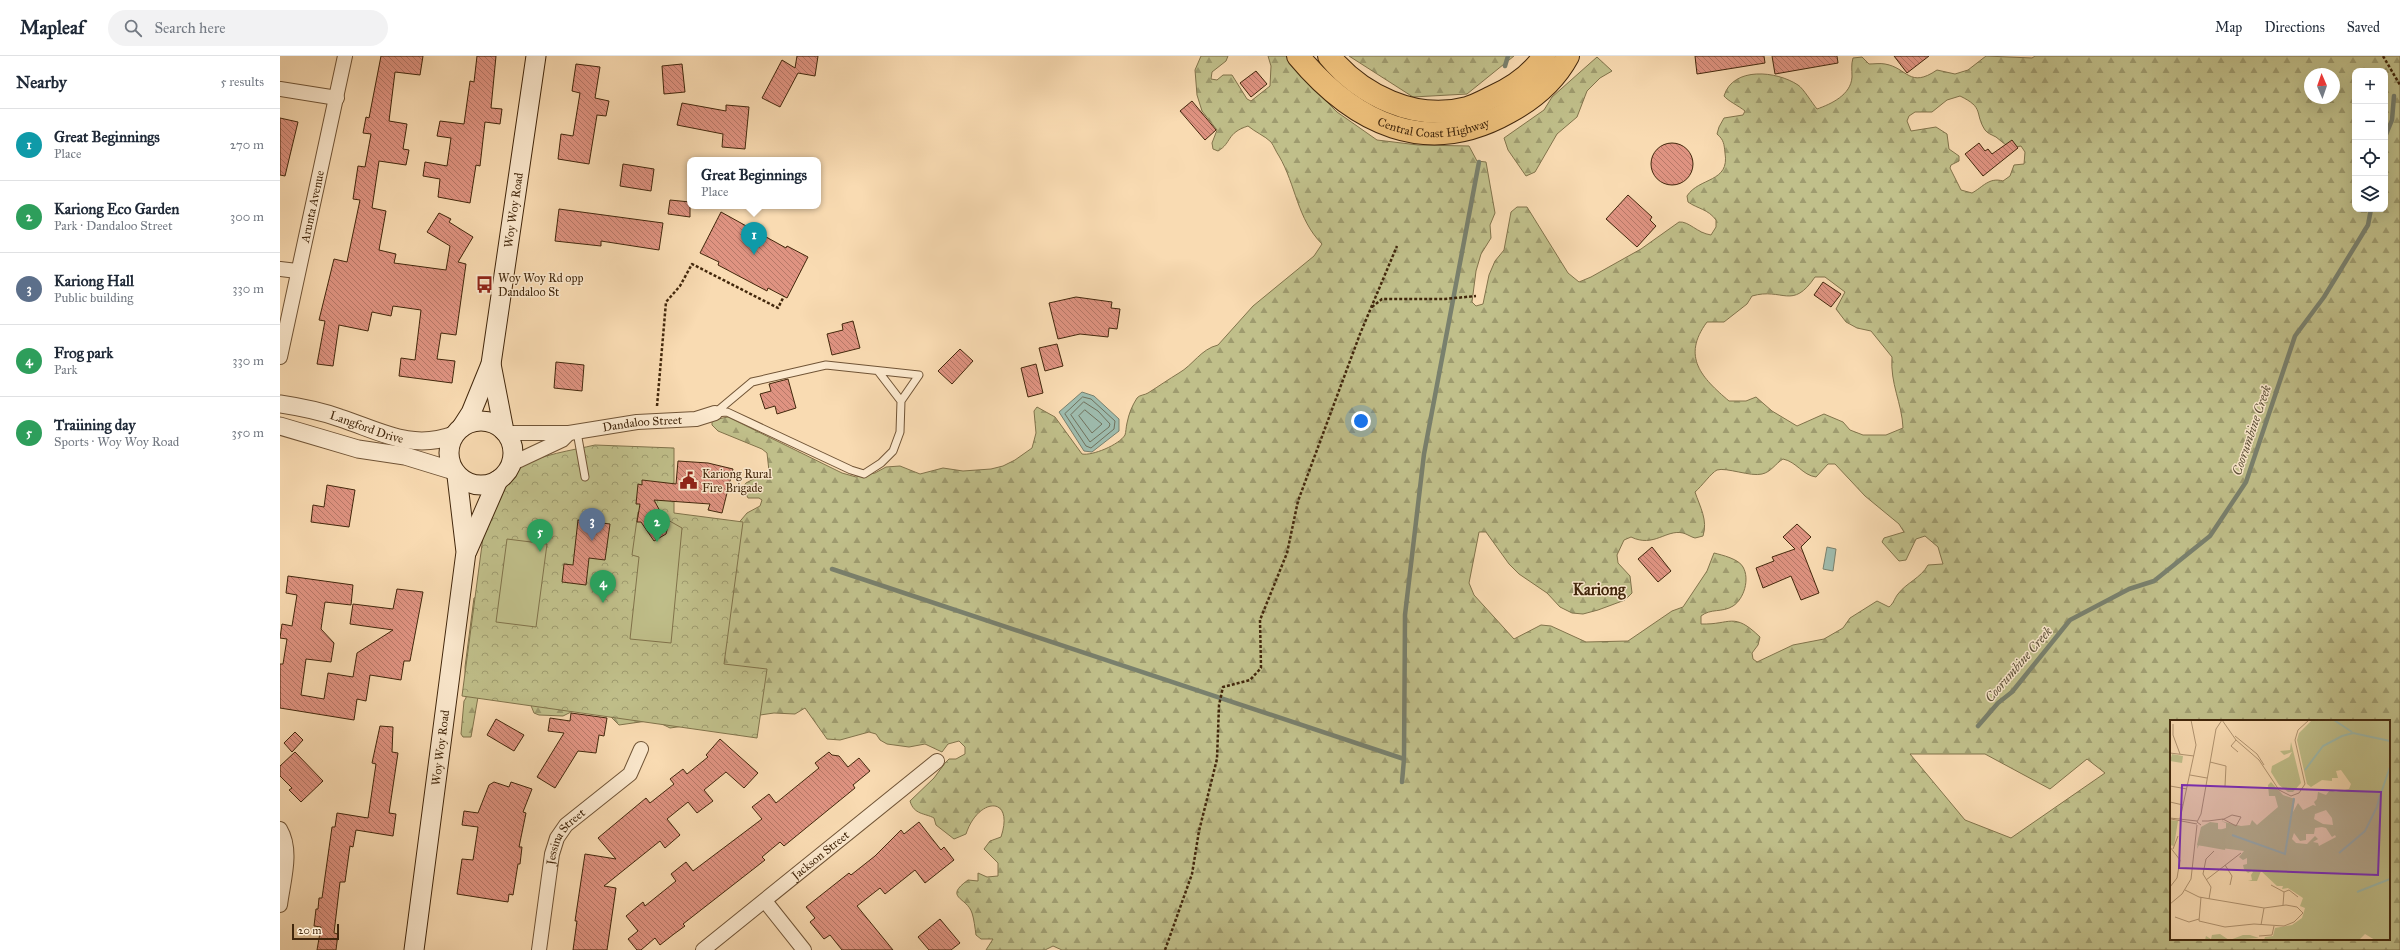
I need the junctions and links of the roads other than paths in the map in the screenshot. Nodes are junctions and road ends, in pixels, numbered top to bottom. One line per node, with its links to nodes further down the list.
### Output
1 (345, 56): 8 (street, Arunta Avenue)
2 (536, 56): 12 (main road, Woy Woy Road)
3 (1298, 56): 6 (highway, Central Coast Highway)
4 (1329, 56): 5 (highway, Central Coast Highway)
5 (1544, 56)
6 (1568, 56)
7 (280, 89): 8 (street)
8 (337, 98): 10 (street, Arunta Avenue)
9 (280, 269): 10 (street)
10 (297, 271): 11 (street, Arunta Avenue)
11 (280, 357)
12 (491, 364): 18 (main road, Woy Woy Road); 19 (main road, Woy Woy Road)
13 (878, 371): 14 (lane); 14 (lane); 16 (lane)
14 (902, 401): 16 (lane)
15 (280, 404): 18 (street, Langford Drive)
16 (715, 413): 20 (street, Dandaloo Street)
17 (280, 426): 22 (street, Langford Drive)
18 (458, 431): 19 (main road); 22 (main road)
19 (505, 432): 20 (street, Dandaloo Street); 21 (main road)
20 (573, 432): 21 (street, Dandaloo Street); 23 (lane)
21 (511, 464): 24 (main road)
22 (455, 473): 24 (main road); 25 (main road, Woy Woy Road)
23 (585, 477)
24 (498, 480): 25 (main road, Woy Woy Road)
25 (466, 552): 31 (main road, Woy Woy Road)
26 (641, 749): 32 (street, Jessina Street)
27 (938, 761): 29 (street, Jackson Street)
28 (280, 829): 30 (street)
29 (765, 901): 33 (street, Jackson Street); 34 (street)
30 (280, 905)
31 (415, 948)
32 (539, 950)
33 (703, 950)
34 (804, 950)

